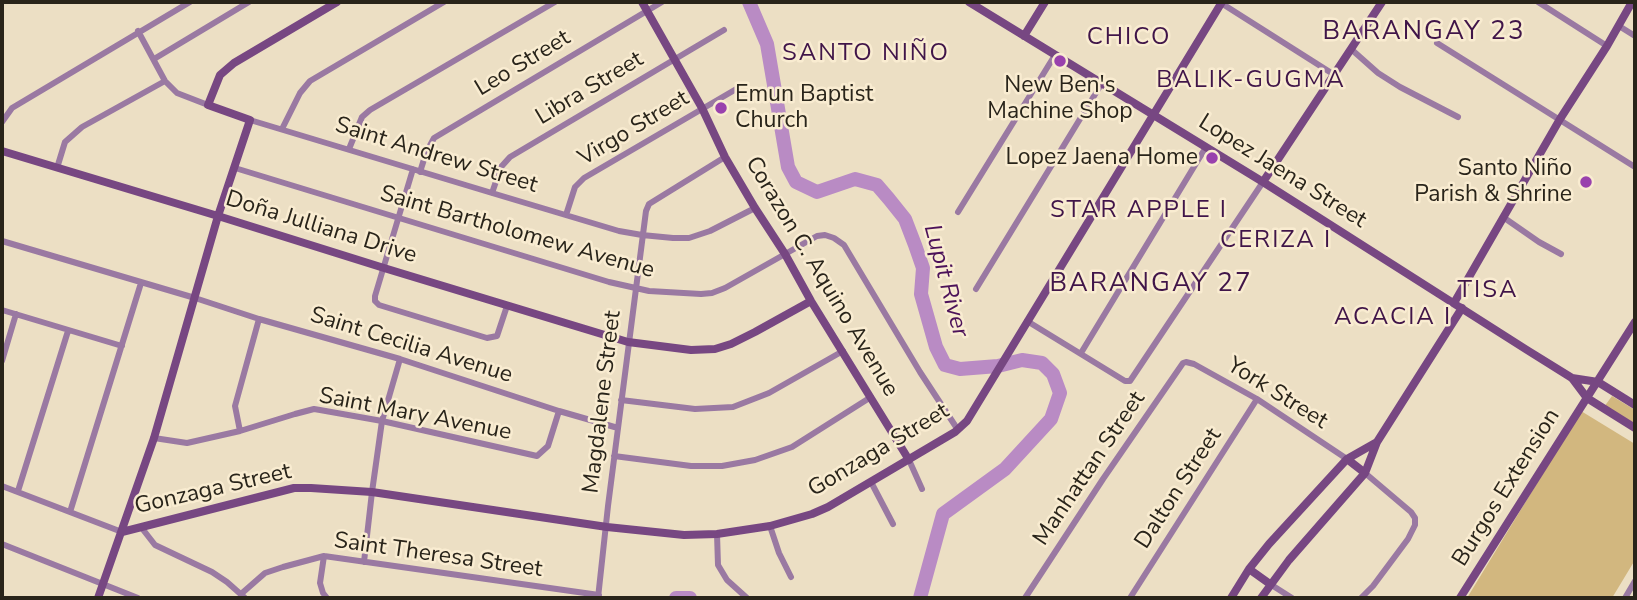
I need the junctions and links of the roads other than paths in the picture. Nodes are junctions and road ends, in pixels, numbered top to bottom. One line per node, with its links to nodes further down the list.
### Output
1 (190, 2): 17 (street)
2 (249, 2): 24 (street)
3 (337, 2): 30 (street)
4 (444, 2): 37 (street)
5 (555, 2): 39 (street)
6 (642, 2): 14 (street, Corazon C. Aquino Avenue)
7 (662, 2): 14 (street, Leo Street)
8 (969, 2): 18 (street, Lopez Jaena Street)
9 (1045, 2): 18 (street)
10 (1382, 2): 22 (street)
11 (1538, 2): 21 (street)
12 (1632, 2): 15 (street)
13 (1221, 3): 26 (street); 32 (street, Gonzaga Street)
14 (647, 11): 25 (street, Corazon C. Aquino Avenue); 45 (street, Leo Street)
15 (1619, 26): 19 (street); 21 (street)
16 (724, 30): 25 (street, Libra Street)
17 (138, 31): 24 (street); 36 (street)
18 (1024, 36): 23 (street, Lopez Jaena Street)
19 (1635, 36)
20 (1437, 43): 34 (street)
21 (1607, 46): 34 (street)
22 (1351, 50): 26 (street); 33 (street)
23 (1055, 55): 28 (street, Lopez Jaena Street); 49 (street)
24 (154, 59): 27 (street)
25 (674, 59): 31 (street, Corazon C. Aquino Avenue); 47 (street, Libra Street)
26 (1334, 74): 46 (street)
27 (165, 81): 30 (street, Saint Andrew Street); 43 (street)
28 (1102, 83): 32 (street, Lopez Jaena Street); 61 (street)
29 (738, 88): 31 (street, Virgo Street)
30 (208, 105): 35 (street, Saint Andrew Street)
31 (702, 108): 41 (street, Corazon C. Aquino Avenue); 50 (street, Virgo Street)
32 (1153, 113): 38 (street, Lopez Jaena Street); 69 (street, Gonzaga Street)
33 (1458, 117)
34 (1560, 119): 42 (street); 52 (street)
35 (250, 120): 37 (street, Saint Andrew Street); 44 (street)
36 (2, 122)
37 (282, 129): 39 (street, Saint Andrew Street)
38 (1206, 147): 46 (street, Lopez Jaena Street); 75 (street)
39 (349, 149): 45 (street, Saint Andrew Street)
40 (2, 151): 43 (street, Doña Julliana Drive)
41 (725, 157): 48 (street, Corazon C. Aquino Avenue); 54 (street, Magdalene Street)
42 (1635, 167)
43 (57, 168): 51 (street, Doña Julliana Drive)
44 (235, 168): 51 (street); 53 (street, Saint Bartholomew Avenue)
45 (416, 170): 47 (street, Saint Andrew Street); 53 (street, Leo Street)
46 (1263, 182): 65 (street, Lopez Jaena Street); 75 (street)
47 (492, 193): 50 (street, Saint Andrew Street)
48 (755, 208): 54 (street, Saint Andrew Street); 56 (street, Corazon C. Aquino Avenue)
49 (958, 212)
50 (566, 215): 54 (street, Saint Andrew Street)
51 (218, 216): 58 (street, Doña Julliana Drive); 62 (street)
52 (1503, 216): 57 (street); 65 (street)
53 (398, 217): 58 (street, Leo Street); 60 (street, Saint Bartholomew Avenue)
54 (642, 235): 60 (street, Magdalene Street)
55 (2, 241): 59 (street, Saint Cecilia Avenue)
56 (785, 254): 60 (street, Saint Bartholomew Avenue); 63 (street, Corazon C. Aquino Avenue); 91 (street, Saint Bartholomew Avenue)
57 (1562, 254)
58 (384, 268): 64 (street, Doña Julliana Drive); 64 (street, Leo Street)
59 (141, 283): 62 (street, Saint Cecilia Avenue); 73 (street)
60 (635, 288): 72 (street, Magdalene Street)
61 (976, 289)
62 (195, 298): 68 (street, Saint Cecilia Avenue); 92 (street)
63 (811, 301): 72 (street, Doña Julliana Drive); 74 (street, Corazon C. Aquino Avenue)
64 (507, 306): 72 (street, Doña Julliana Drive)
65 (1458, 306): 79 (street, Lopez Jaena Street); 93 (street)
66 (2, 310): 67 (street)
67 (16, 314): 71 (street); 77 (street)
68 (259, 319): 76 (street, Saint Cecilia Avenue); 90 (street)
69 (1027, 321): 75 (street); 91 (street, Gonzaga Street)
70 (1635, 322): 80 (street, Burgos Extension)
71 (68, 331): 73 (street); 101 (street)
72 (628, 342): 84 (street, Magdalene Street)
73 (122, 346): 103 (street)
74 (843, 351): 81 (street, Corazon C. Aquino Avenue); 84 (street)
75 (1081, 353)
76 (400, 359): 86 (street, Saint Cecilia Avenue); 87 (street)
77 (2, 360)
78 (1186, 362): 83 (street, York Street); 124 (street, Manhattan Street)
79 (1572, 378): 80 (street, Lopez Jaena Street); 82 (street, Lopez Jaena Street)
80 (1598, 382): 82 (street, Burgos Extension); 85 (street, Lopez Jaena Street)
81 (871, 397): 94 (street); 96 (street, Corazon C. Aquino Avenue)
82 (1587, 398): 89 (street, Lopez Jaena Street); 130 (street, Burgos Extension)
83 (1257, 399): 95 (street, York Street); 125 (street, Dalton Street)
84 (621, 400): 88 (street, Magdalene Street)
85 (1635, 405)
86 (559, 411): 87 (street, Saint Mary Avenue); 88 (street, Saint Cecilia Avenue)
87 (382, 421): 90 (street, Saint Mary Avenue); 102 (street)
88 (618, 428): 94 (street, Magdalene Street)
89 (1635, 428)
90 (240, 430): 92 (street, Saint Mary Avenue)
91 (958, 430): 96 (street, Gonzaga Street)
92 (154, 438): 108 (street)
93 (1377, 442): 95 (street); 97 (street)
94 (614, 456): 107 (street, Magdalene Street)
95 (1347, 459): 97 (street); 113 (street)
96 (909, 460): 98 (street, Gonzaga Street); 100 (street)
97 (1365, 473): 117 (street); 129 (street)
98 (871, 482): 104 (street); 105 (street, Gonzaga Street)
99 (2, 486): 101 (street)
100 (922, 489)
101 (18, 491): 103 (street)
102 (372, 492): 106 (street, Gonzaga Street); 107 (street, Gonzaga Street); 112 (street)
103 (70, 512): 108 (street)
104 (893, 523)
105 (770, 526): 109 (street, Gonzaga Street); 114 (street)
106 (141, 527): 108 (street, Gonzaga Street); 118 (street)
107 (607, 527): 109 (street, Gonzaga Street); 119 (street, Magdalene Street)
108 (122, 532): 116 (street)
109 (717, 534): 123 (street)
110 (2, 544): 116 (street)
111 (324, 556): 112 (street, Saint Theresa Street); 118 (street, Saint Theresa Street); 122 (street)
112 (364, 562): 119 (street, Saint Theresa Street)
113 (1249, 569): 117 (street); 126 (street)
114 (791, 577)
115 (1635, 581): 131 (street)
116 (104, 584): 120 (street); 121 (street)
117 (1270, 584): 127 (street); 128 (street)
118 (243, 596)
119 (598, 597)
120 (98, 598)
121 (138, 598)
122 (327, 598)
123 (747, 598)
124 (1025, 598)
125 (1130, 598)
126 (1231, 598)
127 (1261, 598)
128 (1292, 598)
129 (1361, 598)
130 (1460, 598)
131 (1625, 598)

